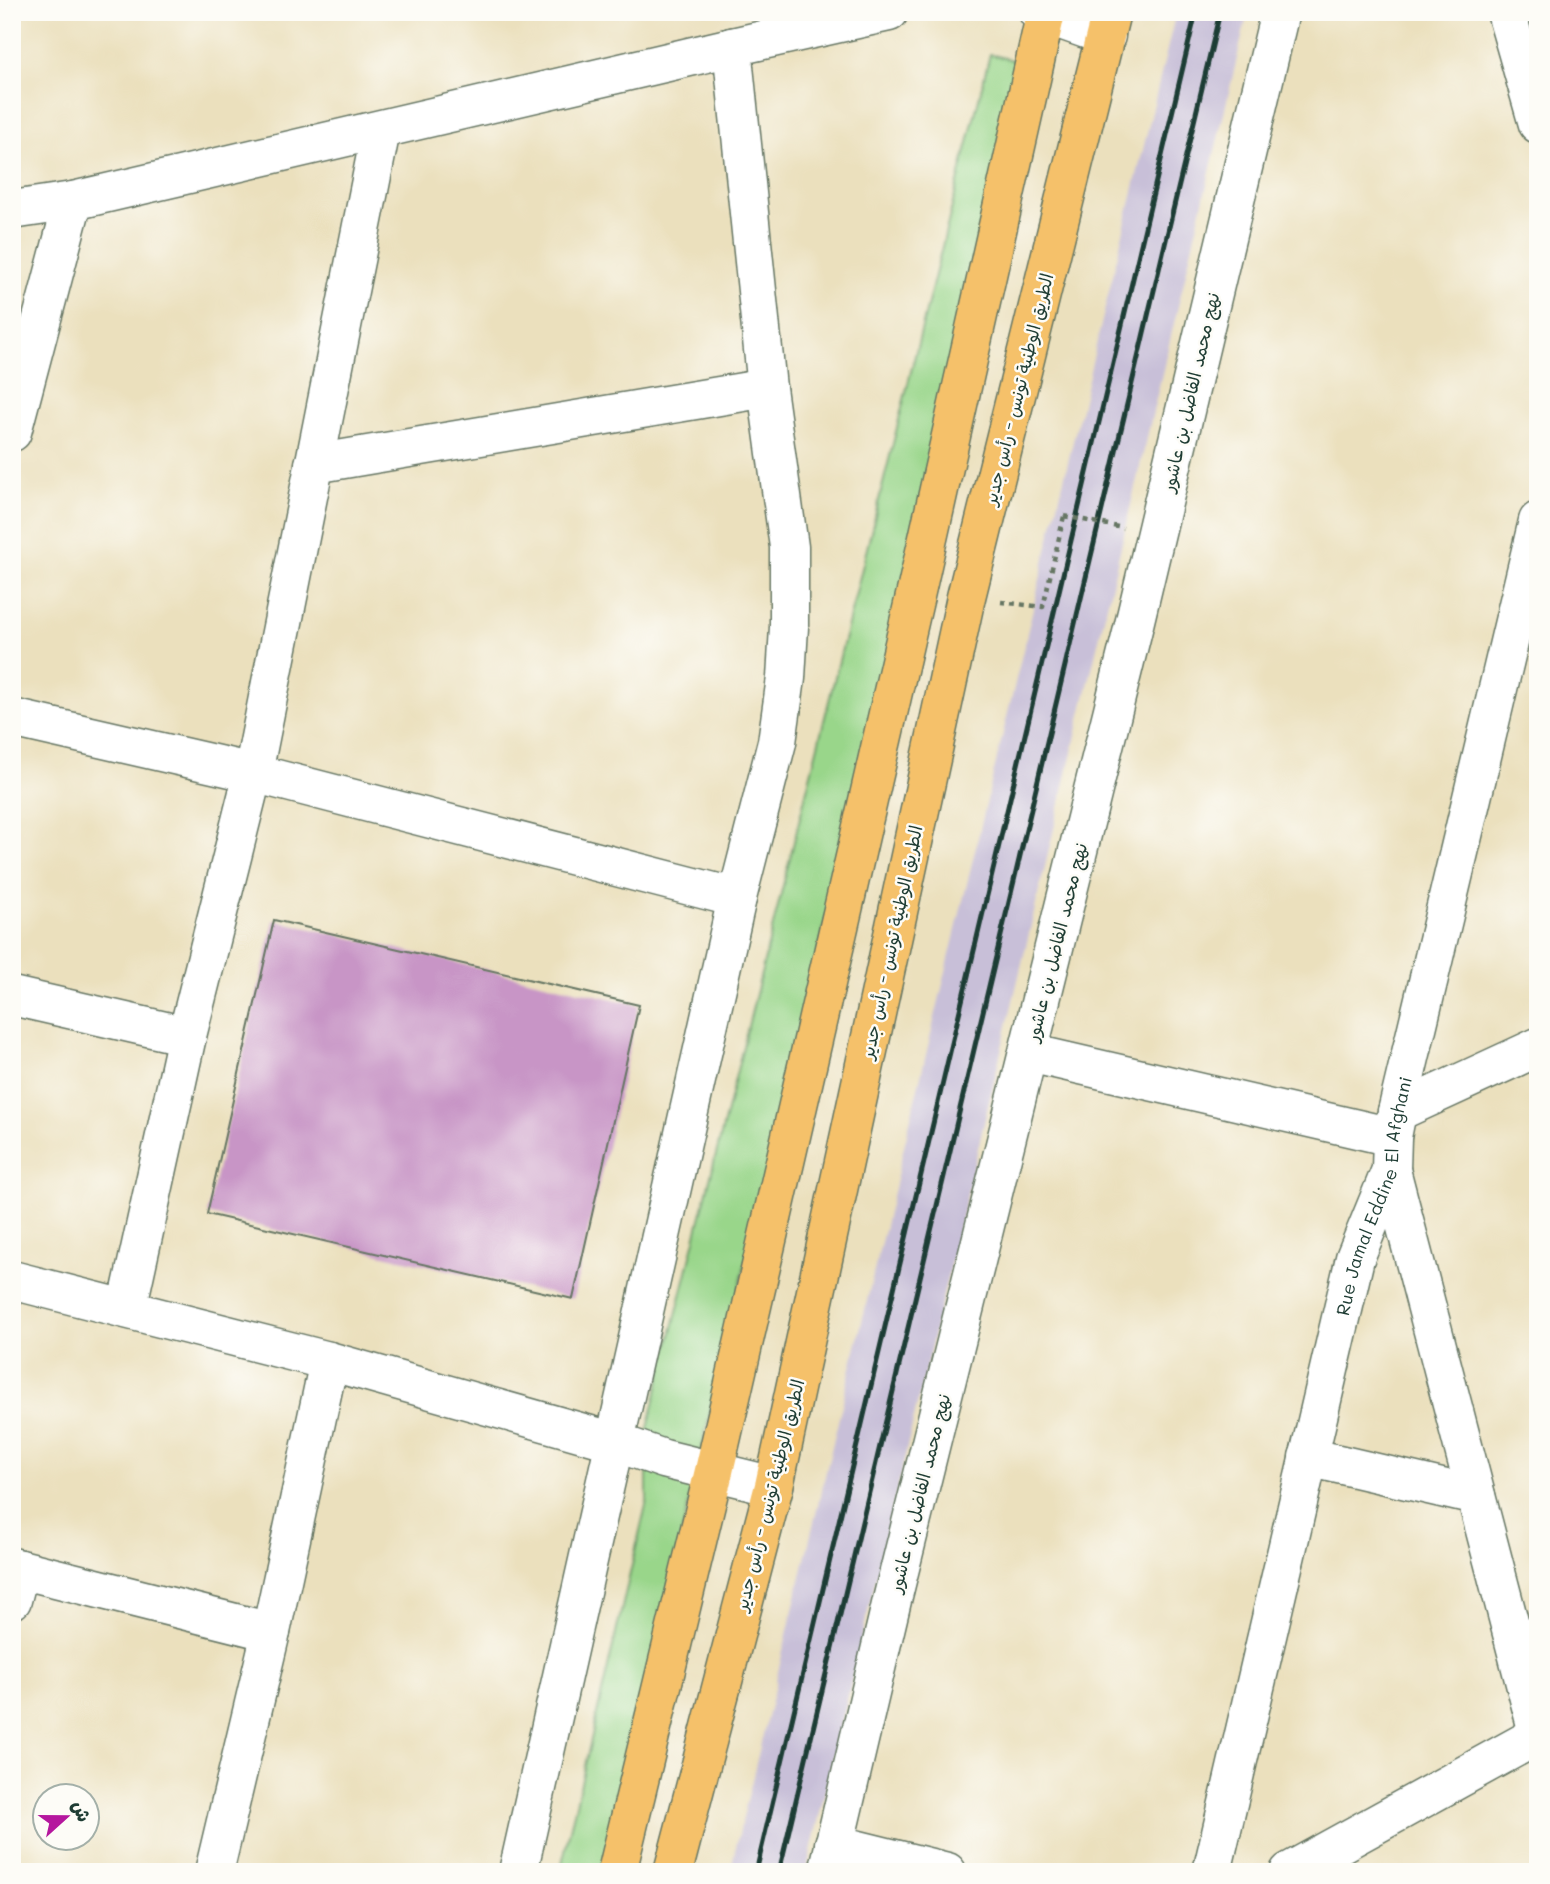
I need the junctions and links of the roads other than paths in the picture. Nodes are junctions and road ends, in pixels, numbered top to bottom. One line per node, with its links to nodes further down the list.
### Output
1 (890, 12): 6 (street)
2 (1280, 12): 21 (street, نهج محمد الفاضل بن عاشور)
3 (1506, 12): 7 (street)
4 (1043, 13): 5 (street); 28 (highway)
5 (1109, 24): 29 (highway, الطريق الوطنية تونس - رأس جدير)
6 (732, 47): 8 (street); 11 (street)
7 (1538, 124)
8 (381, 130): 9 (street); 13 (street)
9 (73, 201): 10 (street); 12 (street)
10 (12, 210)
11 (767, 388): 13 (street); 17 (street)
12 (12, 432)
13 (314, 464): 16 (street)
14 (1538, 521): 22 (street, Rue Jamal Eddine El Afghani)
15 (12, 718): 16 (street)
16 (253, 773): 17 (street); 19 (street)
17 (737, 898): 26 (street)
18 (12, 996): 19 (street)
19 (187, 1035): 24 (street)
20 (1538, 1047): 22 (street)
21 (1029, 1053): 22 (street); 34 (street, نهج محمد الفاضل بن عاشور)
22 (1393, 1140): 27 (street, Rue Jamal Eddine El Afghani); 30 (street)
23 (12, 1280): 24 (street)
24 (127, 1308): 25 (street)
25 (329, 1361): 26 (street); 32 (street)
26 (615, 1442): 28 (street); 36 (street)
27 (1308, 1457): 30 (street); 40 (street, Rue Jamal Eddine El Afghani)
28 (714, 1471): 29 (street); 37 (highway)
29 (774, 1486): 38 (highway, الطريق الوطنية تونس - رأس جدير)
30 (1476, 1496): 33 (street)
31 (15, 1579): 32 (street)
32 (271, 1632): 35 (street)
33 (1538, 1734): 41 (street)
34 (831, 1858): 39 (street)
35 (214, 1872)
36 (518, 1872)
37 (618, 1872)
38 (673, 1872)
39 (947, 1872)
40 (1212, 1872)
41 (1289, 1872)

